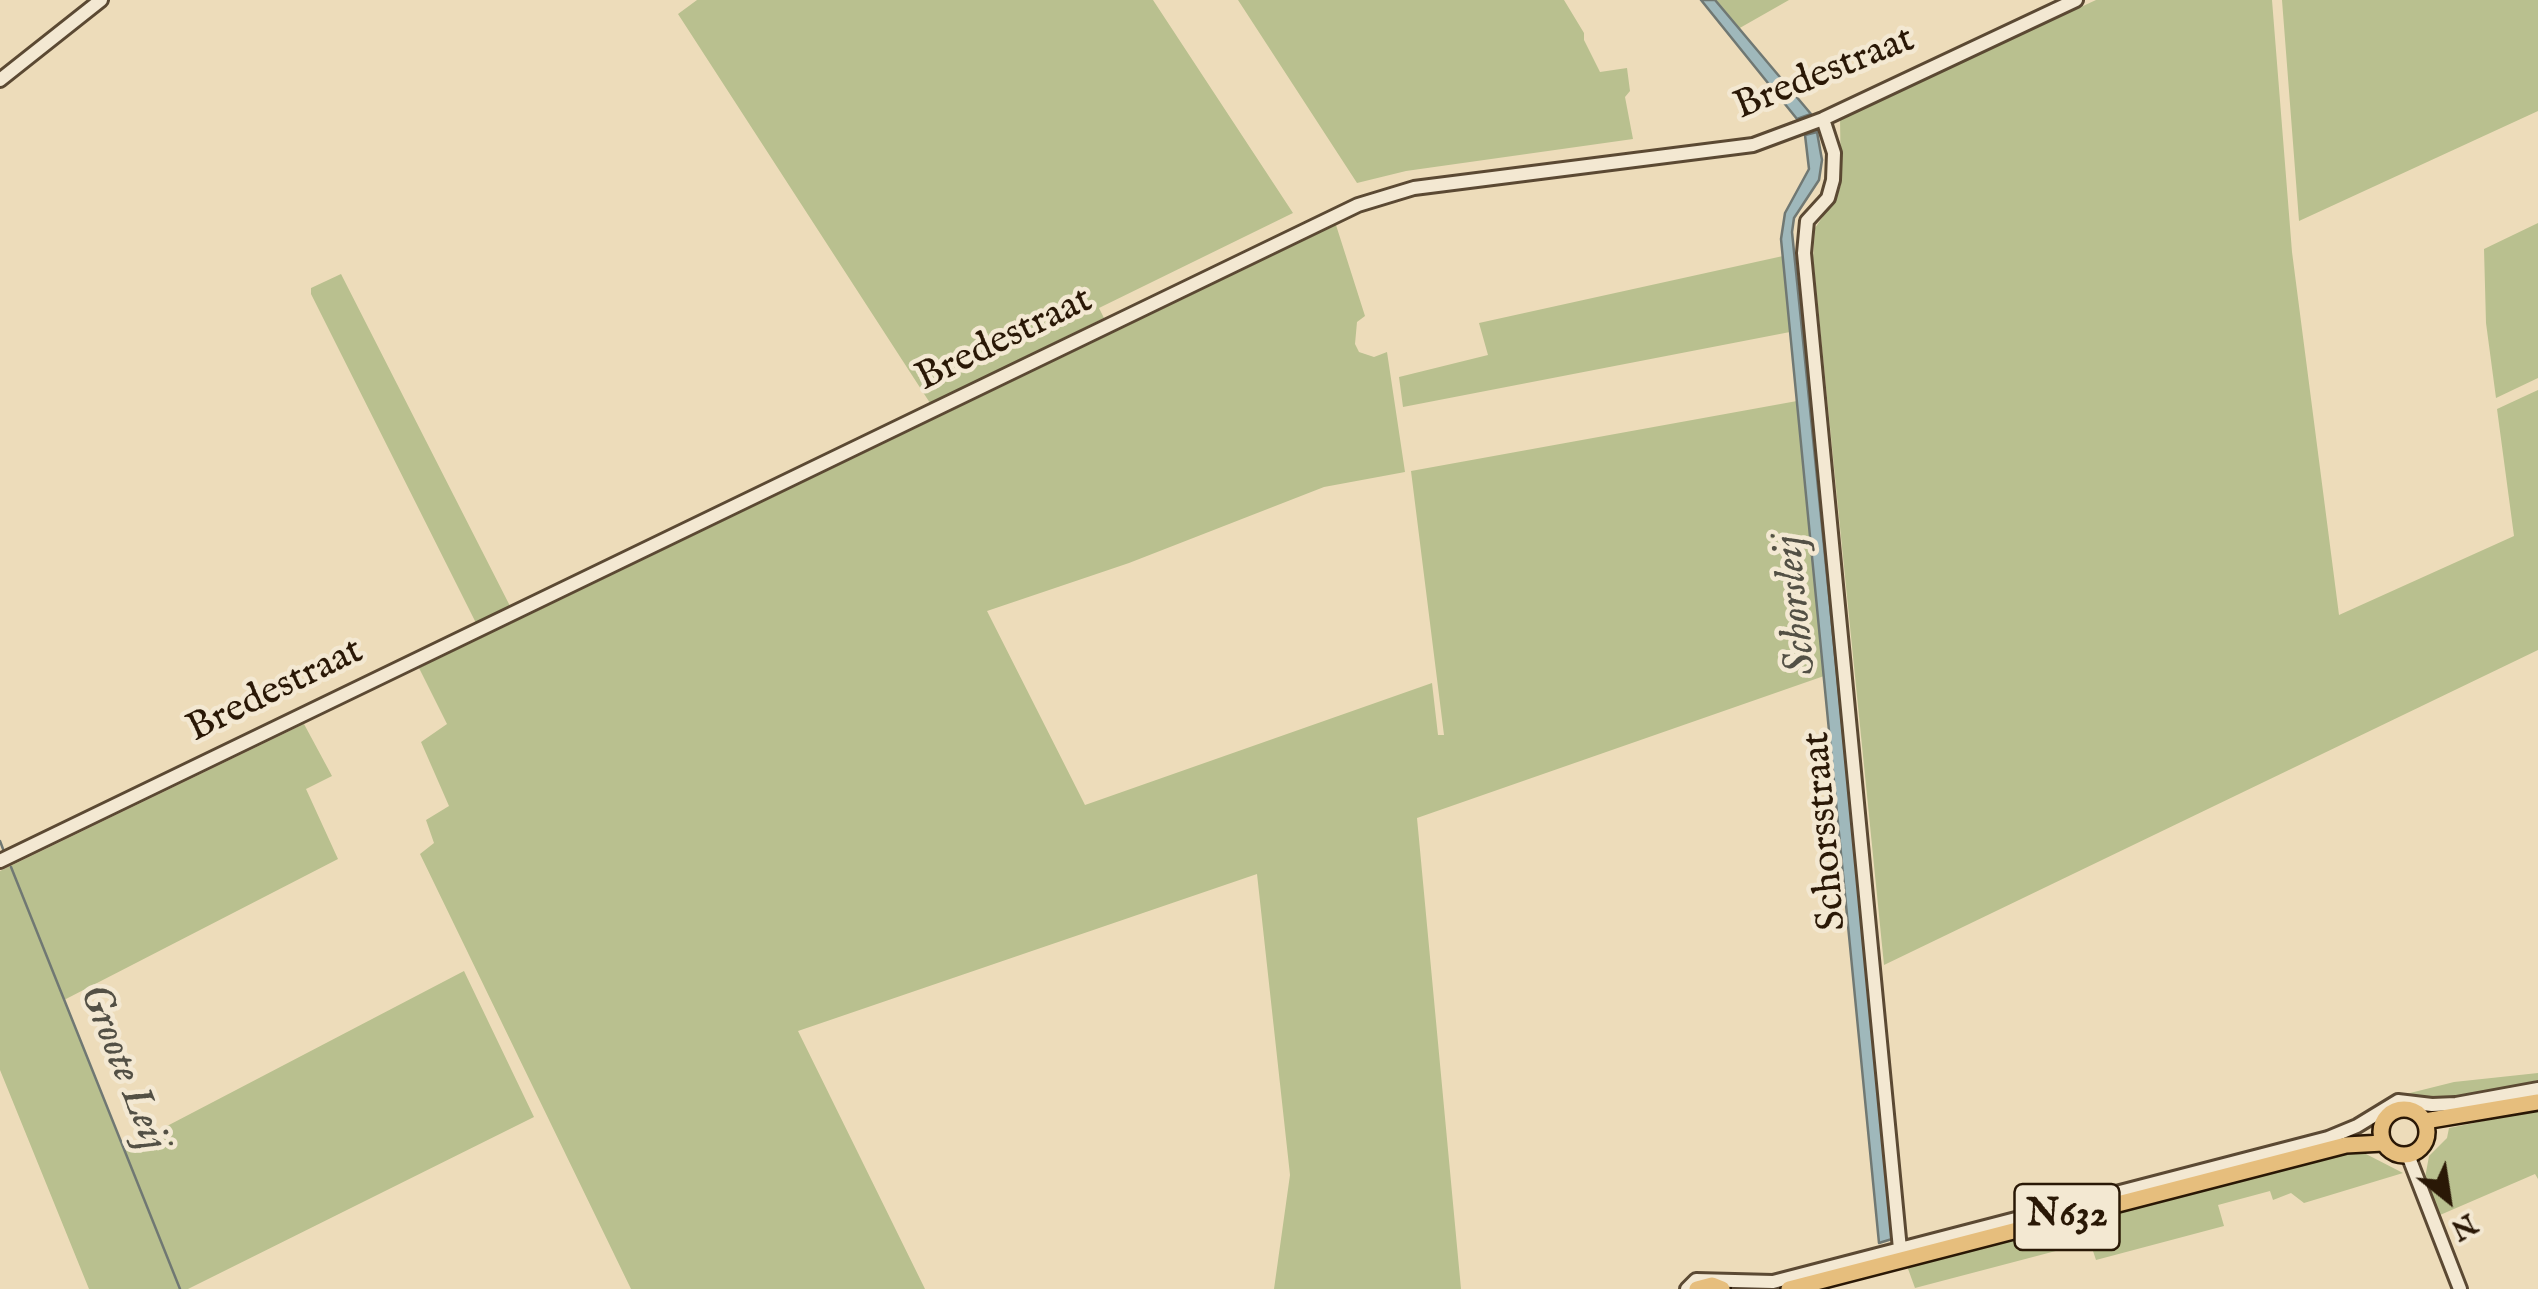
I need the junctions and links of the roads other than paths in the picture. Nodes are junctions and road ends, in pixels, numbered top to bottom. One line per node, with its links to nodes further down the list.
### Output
1 (102, 0): 3 (street)
2 (2076, 0): 4 (street, Bredestraat)
3 (0, 80)
4 (1823, 118): 5 (street, Bredestraat); 12 (street, Schorsstraat)
5 (0, 861)
6 (2538, 1089): 11 (street)
7 (2538, 1102): 8 (main road, N632)
8 (2426, 1126): 9 (main road, N632); 10 (main road, N632)
9 (2382, 1136): 10 (main road); 11 (main road, N632)
10 (2408, 1156): 17 (street)
11 (2160, 1188): 12 (street); 16 (main road, N632)
12 (1900, 1249): 13 (street)
13 (1687, 1289)
14 (1697, 1289): 15 (main road)
15 (1722, 1289)
16 (1789, 1289)
17 (2460, 1289)

